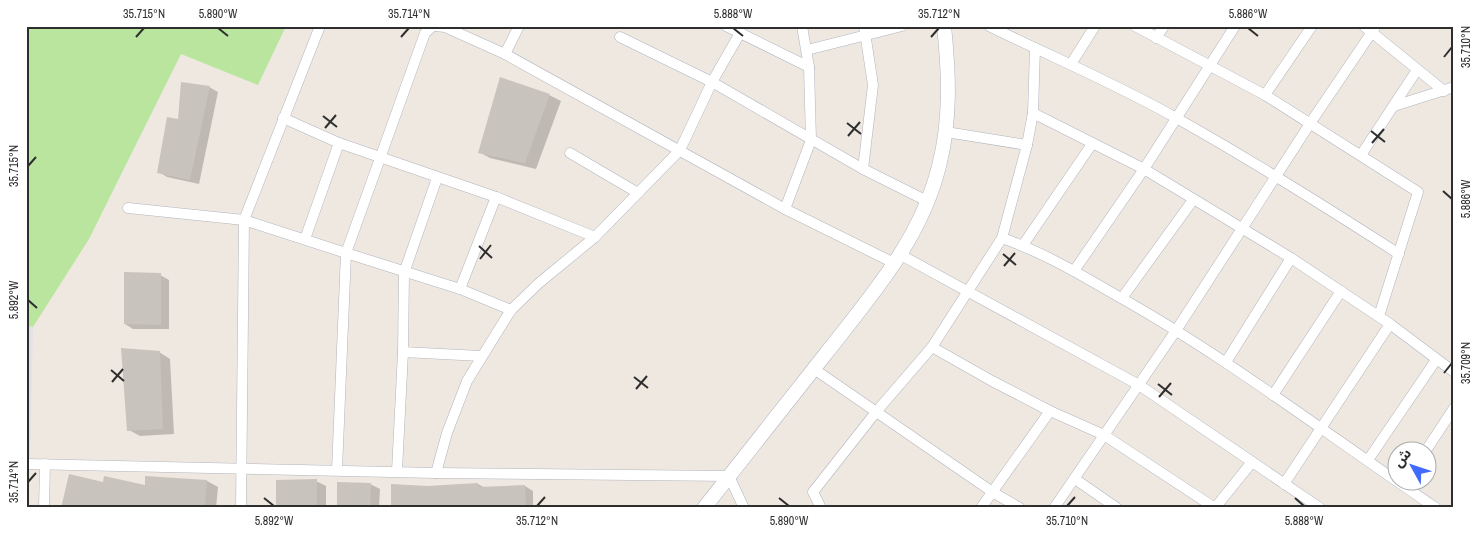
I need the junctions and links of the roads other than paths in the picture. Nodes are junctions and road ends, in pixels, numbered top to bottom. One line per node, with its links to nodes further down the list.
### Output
1 (320, 26): 31 (street)
2 (434, 26): 21 (street); 42 (street)
3 (519, 26): 21 (street)
4 (726, 26): 15 (street)
5 (802, 26): 20 (street)
6 (902, 26): 16 (street)
7 (944, 26): 34 (street)
8 (990, 26): 19 (street)
9 (1095, 26): 22 (street)
10 (1135, 26): 18 (street)
11 (1164, 26): 18 (street)
12 (1235, 26): 23 (street)
13 (1312, 26): 28 (street)
14 (1371, 28): 25 (street); 33 (street)
15 (739, 30): 24 (street); 26 (street)
16 (865, 31): 20 (street); 43 (street)
17 (620, 37): 26 (street)
18 (1156, 38): 23 (street)
19 (1035, 48): 22 (street); 30 (street)
20 (807, 50): 24 (street)
21 (505, 54): 39 (street)
22 (1071, 64): 32 (street)
23 (1209, 66): 28 (street); 32 (street)
24 (809, 67): 35 (street)
25 (1417, 70): 27 (street); 29 (street)
26 (712, 82): 35 (street); 39 (street)
27 (1449, 89): 29 (street)
28 (1265, 95): 33 (street)
29 (1394, 106): 41 (street)
30 (1033, 113): 37 (street); 38 (street)
31 (283, 118): 36 (street); 53 (street)
32 (1176, 118): 44 (street); 45 (street)
33 (1311, 122): 41 (street); 45 (street)
34 (946, 132): 38 (street); 50 (street)
35 (812, 140): 43 (street); 52 (street)
36 (339, 143): 42 (street); 57 (street)
37 (1092, 144): 44 (street); 58 (street)
38 (1027, 145): 56 (street)
39 (680, 150): 47 (street); 52 (street)
40 (570, 153): 47 (street)
41 (1362, 154): 60 (street)
42 (380, 157): 46 (street); 59 (street)
43 (863, 169): 50 (street)
44 (1144, 169): 49 (street); 63 (street)
45 (1276, 176): 54 (street); 60 (street)
46 (437, 178): 48 (street); 64 (street)
47 (638, 193): 55 (street)
48 (496, 197): 55 (street); 65 (street)
49 (1193, 200): 54 (street); 68 (street)
50 (928, 201): 62 (street)
51 (128, 208): 53 (street)
52 (785, 209): 62 (street)
53 (244, 220): 57 (street); 92 (street)
54 (1243, 229): 61 (street); 72 (street)
55 (595, 237): 69 (street)
56 (1002, 238): 58 (street); 67 (street)
57 (306, 239): 59 (street)
58 (1023, 245): 63 (street)
59 (346, 253): 64 (street); 93 (street)
60 (1398, 254): 70 (street)
61 (1291, 258): 66 (street); 77 (street)
62 (898, 259): 67 (street); 78 (street)
63 (1074, 271): 68 (street)
64 (404, 273): 65 (street); 74 (street)
65 (460, 289): 69 (street)
66 (1341, 291): 70 (street); 81 (street)
67 (969, 292): 73 (street); 80 (street)
68 (1122, 298): 72 (street)
69 (511, 310): 75 (street)
70 (1379, 316): 71 (street)
71 (1390, 324): 76 (street); 85 (street)
72 (1177, 330): 77 (street); 80 (street)
73 (932, 347): 83 (street); 84 (street)
74 (403, 352): 75 (street); 94 (street)
75 (481, 356): 95 (street)
76 (1436, 360): 79 (street); 88 (street)
77 (1226, 362): 81 (street)
78 (814, 369): 84 (street); 97 (street)
79 (1454, 372)
80 (1139, 385): 86 (street); 89 (street)
81 (1273, 395): 85 (street)
82 (1454, 408): 87 (street)
83 (1050, 411): 86 (street); 101 (street)
84 (876, 412): 101 (street); 107 (street)
85 (1321, 428): 88 (street); 99 (street)
86 (1104, 436): 98 (street); 112 (street)
87 (1432, 442)
88 (1368, 460): 96 (street)
89 (1252, 462): 99 (street); 112 (street)
90 (26, 464): 91 (street)
91 (45, 464): 92 (street); 103 (street)
92 (243, 468): 93 (street); 104 (street)
93 (337, 470): 94 (street)
94 (397, 471): 95 (street)
95 (436, 473): 97 (street)
96 (1388, 473)
97 (729, 476): 105 (street); 106 (street)
98 (1075, 479): 110 (street); 111 (street)
99 (1284, 484): 102 (street)
100 (1415, 492): 114 (street)
101 (994, 493): 108 (street); 109 (street)
102 (1304, 504): 113 (street)
103 (44, 508)
104 (241, 508)
105 (704, 508)
106 (744, 508)
107 (821, 508)
108 (981, 508)
109 (1020, 508)
110 (1054, 508)
111 (1117, 508)
112 (1215, 508)
113 (1320, 508)
114 (1436, 508)

